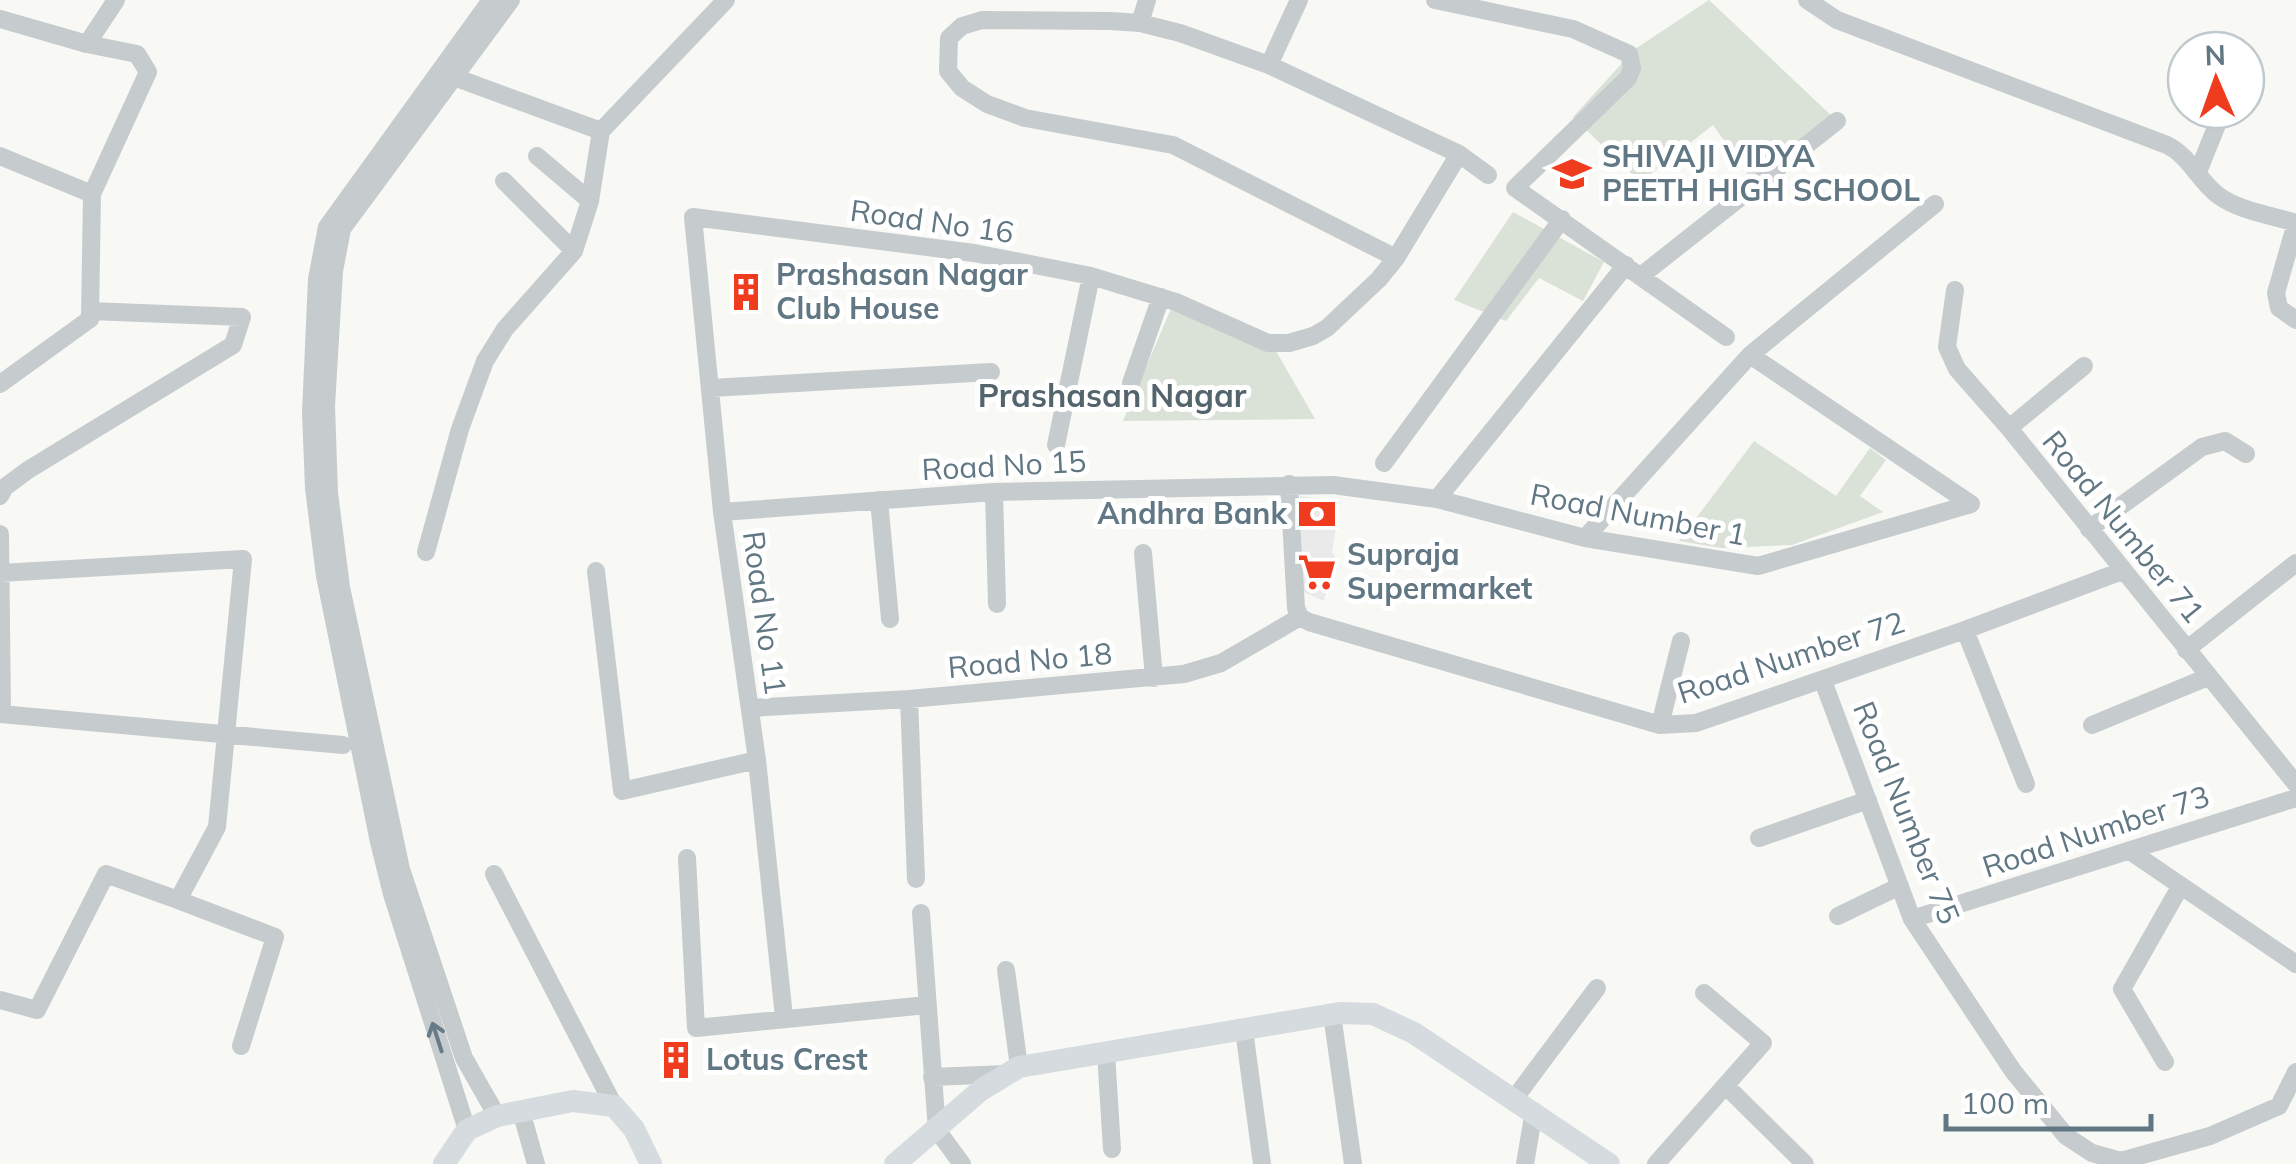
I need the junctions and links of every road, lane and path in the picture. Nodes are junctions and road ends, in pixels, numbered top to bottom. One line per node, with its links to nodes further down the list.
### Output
1 (116, 0): 11 (street)
2 (491, 0): 13 (street)
3 (511, 0): 13 (street)
4 (726, 0): 15 (street)
5 (1147, 0): 10 (street)
6 (1300, 0): 12 (street)
7 (1435, 0): 27 (street)
8 (1807, 0): 20 (street)
9 (0, 18): 11 (street)
10 (1140, 23): 12 (street); 30 (street)
11 (87, 44): 23 (street)
12 (1269, 65): 17 (street)
13 (445, 73): 15 (street); 114 (street); 115 (street, one-way to 13)
14 (1837, 121): 31 (street)
15 (601, 130): 24 (street)
16 (2215, 130): 20 (street)
17 (1459, 154): 21 (street); 30 (street, Road No 16)
18 (0, 156): 23 (street)
19 (537, 156): 24 (street)
20 (2198, 172): 28 (street)
21 (1488, 175)
22 (504, 181): 29 (street)
23 (92, 194): 35 (street)
24 (590, 201): 29 (street)
25 (1935, 204): 38 (street)
26 (693, 217): 32 (street, Road No 16); 43 (street, Road No 11)
27 (1562, 219): 31 (street); 47 (street)
28 (2296, 223): 36 (street)
29 (574, 251): 57 (street)
30 (1396, 258): 34 (street, Road No 16)
31 (1634, 270): 37 (street); 51 (street)
32 (1090, 276): 34 (street, Road No 16); 45 (street)
33 (1955, 290): 44 (street, Road Number 71)
34 (1161, 297): 41 (street)
35 (90, 310): 42 (street); 50 (street)
36 (2296, 320)
37 (1726, 337)
38 (1750, 355): 56 (street); 56 (street, Road Number 1)
39 (2084, 366): 44 (street)
40 (991, 372): 43 (street)
41 (1131, 383)
42 (0, 384)
43 (711, 388): 53 (street, Road No 11)
44 (2010, 428): 54 (street, Road Number 71)
45 (1056, 445)
46 (2246, 454): 54 (street)
47 (1384, 463)
48 (1290, 484): 49 (street, Road No 15); 51 (street, Road Number 1); 64 (street)
49 (994, 492): 52 (street, Road No 15); 63 (street)
50 (0, 496)
51 (1436, 499): 56 (street, Road Number 1)
52 (879, 500): 53 (street, Road No 15); 65 (street)
53 (722, 512): 73 (street, Road No 11)
54 (2089, 529): 61 (street, Road Number 71)
55 (0, 534): 62 (street)
56 (1585, 538)
57 (426, 552)
58 (1143, 553): 70 (street)
59 (2296, 562): 68 (street)
60 (596, 571): 79 (street)
61 (2122, 571): 66 (street, Road Number 72); 68 (street, Road Number 71)
62 (1, 574): 74 (street); 77 (street)
63 (997, 604)
64 (1300, 616): 70 (street, Road No 18); 75 (street, Road Number 72)
65 (890, 619)
66 (1965, 630): 71 (street, Road Number 72); 80 (street)
67 (1681, 640): 75 (street)
68 (2186, 650): 69 (street, Road Number 71)
69 (2208, 677): 76 (street); 81 (street, Road Number 71)
70 (1154, 678): 72 (street, Road No 18)
71 (1823, 680): 75 (street, Road Number 72); 83 (street, Road Number 75)
72 (909, 698): 73 (street, Road No 18); 88 (street)
73 (750, 708): 79 (street, Road No 11)
74 (1, 714): 77 (street)
75 (1660, 725)
76 (2092, 725)
77 (225, 733): 78 (street); 91 (street)
78 (342, 744)
79 (757, 760): 102 (street, Road No 11)
80 (2026, 784)
81 (2296, 784)
82 (2296, 798): 85 (street, Road Number 73)
83 (1868, 800): 84 (street); 89 (street, Road Number 75)
84 (1759, 838)
85 (2130, 851): 90 (street); 94 (street, Road Number 73)
86 (687, 858): 102 (street)
87 (494, 874): 112 (street)
88 (916, 879)
89 (1900, 886): 93 (street); 94 (street, Road Number 75)
90 (2180, 887): 95 (street); 106 (street)
91 (178, 900): 99 (street); 104 (street)
92 (921, 913): 100 (street)
93 (1838, 916)
94 (1912, 919): 108 (street, Road Number 75)
95 (2296, 964)
96 (1006, 970): 107 (street)
97 (1597, 988): 111 (street)
98 (1704, 993): 110 (street)
99 (0, 1000)
100 (927, 1005): 102 (street); 109 (street)
101 (1332, 1014): 103 (main road); 111 (main road); 124 (street)
102 (784, 1017)
103 (1244, 1030): 105 (main road); 123 (street)
104 (241, 1046)
105 (1106, 1053): 107 (main road); 117 (street)
106 (2164, 1062)
107 (1012, 1071): 109 (street); 116 (main road)
108 (2296, 1072)
109 (932, 1077): 116 (street)
110 (1726, 1086): 127 (street); 128 (street)
111 (1524, 1105): 125 (street); 126 (main road)
112 (614, 1106): 113 (main road); 120 (main road)
113 (522, 1111): 114 (main road); 119 (street)
114 (497, 1116): 115 (main road)
115 (466, 1130): 118 (main road)
116 (936, 1130): 121 (main road); 122 (street)
117 (1112, 1149)
118 (444, 1164)
119 (536, 1164)
120 (650, 1164)
121 (895, 1164)
122 (962, 1164)
123 (1262, 1164)
124 (1352, 1164)
125 (1525, 1164)
126 (1609, 1164)
127 (1656, 1164)
128 (1805, 1164)

